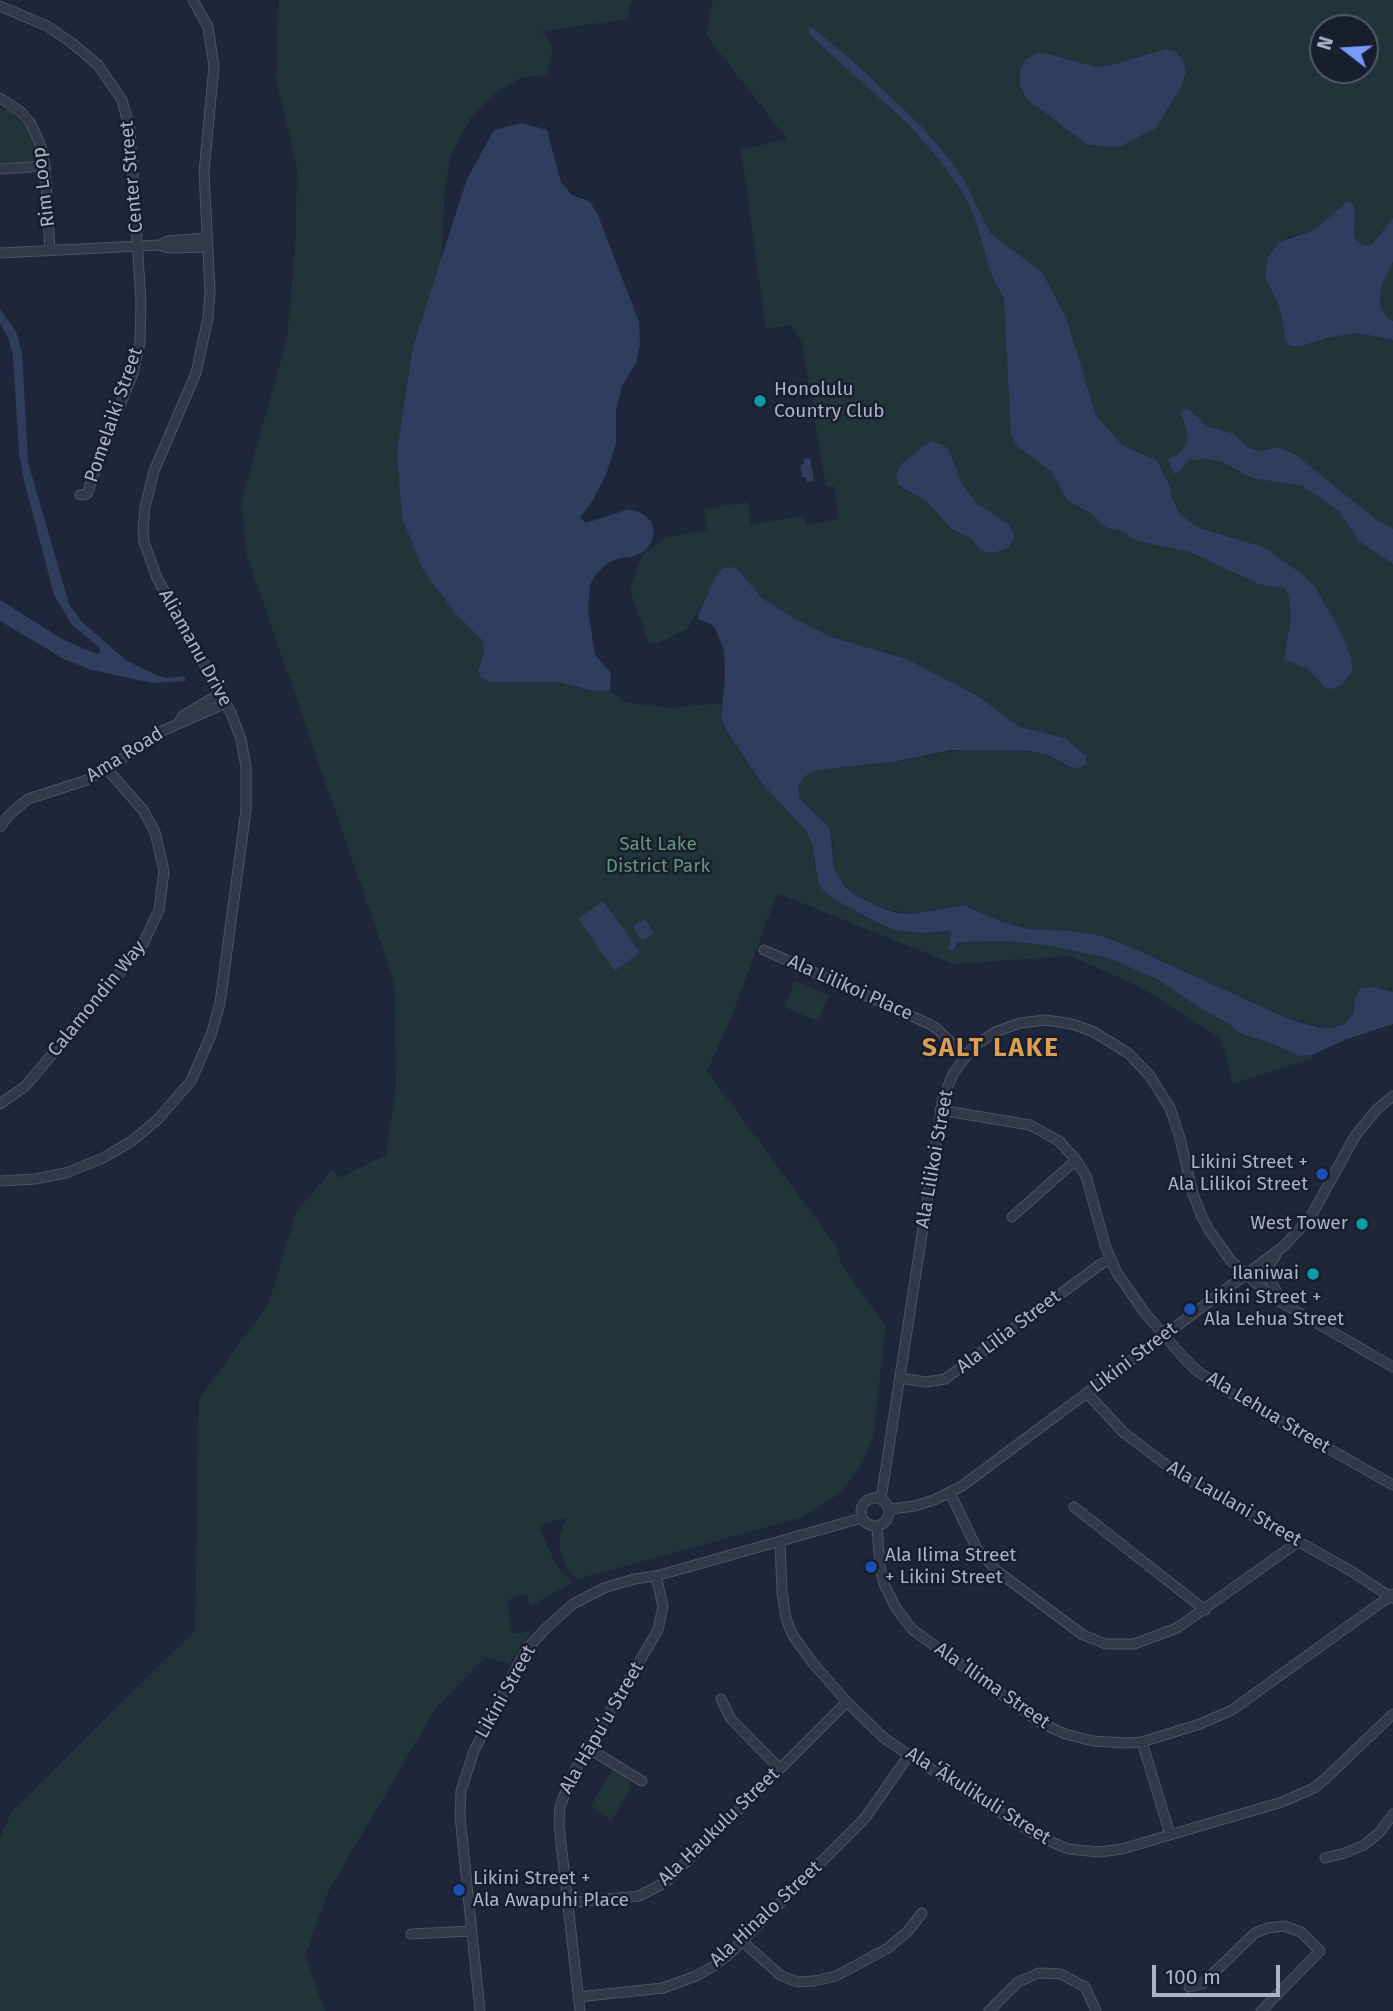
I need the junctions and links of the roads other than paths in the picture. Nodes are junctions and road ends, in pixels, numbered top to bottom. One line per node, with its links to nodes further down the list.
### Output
1 (193, 0): 6 (street, Aliamanu Drive)
2 (0, 6): 7 (street, Center Street)
3 (0, 98): 4 (street, Rim Loop)
4 (45, 166): 5 (street); 8 (street, Rim Loop)
5 (0, 169)
6 (207, 243): 7 (street); 11 (street, Aliamanu Drive)
7 (137, 246): 8 (street); 10 (street, Pomelaiki Street)
8 (50, 250): 9 (street)
9 (0, 253)
10 (80, 495)
11 (221, 693): 12 (street, Aliamanu Drive); 13 (street, Ama Road)
12 (226, 703): 13 (street, Ama Road); 22 (street, Aliamanu Drive)
13 (179, 722): 14 (street, Ama Road)
14 (107, 769): 15 (street, Ama Road); 19 (street, Calamondin Way)
15 (0, 827)
16 (764, 950): 17 (street, Ala Lilikoi Place)
17 (965, 1056): 20 (street, Ala Lilikoi Street); 26 (street, Ala Lilikoi Street)
18 (1393, 1096): 24 (street, Likini Street)
19 (0, 1104)
20 (940, 1110): 21 (street, Ala Lehua Street); 30 (street, Ala Lilikoi Street)
21 (1076, 1160): 23 (street); 25 (street, Ala Lehua Street)
22 (0, 1181)
23 (1012, 1217)
24 (1284, 1246): 26 (street, Likini Street); 27 (street)
25 (1111, 1259): 28 (street, Ala Lehua Street); 30 (street, Ala Līlia Street)
26 (1245, 1274): 27 (street, Ala Lilikoi Street); 28 (street, Likini Street)
27 (1285, 1306): 29 (street, Ala Lilikoi Street)
28 (1164, 1336): 31 (street, Likini Street); 32 (street, Ala Lehua Street)
29 (1393, 1367)
30 (900, 1378): 34 (street, Ala Lilikoi Street)
31 (1087, 1393): 33 (street, Likini Street); 40 (street, Ala Laulani Street)
32 (1393, 1485)
33 (950, 1493): 36 (street, Likini Street); 43 (street)
34 (881, 1499): 36 (street); 37 (street)
35 (1074, 1507): 43 (street)
36 (890, 1509): 38 (street)
37 (862, 1518): 38 (street); 39 (street, Likini Street)
38 (877, 1527): 47 (street, Ala ʻIlima Street)
39 (780, 1542): 41 (street, Likini Street); 45 (street, Ala ʻĀkulikuli Street)
40 (1298, 1542): 42 (street, Ala Laulani Street); 43 (street)
41 (656, 1576): 48 (street, Ala Hāpuʻu Street); 57 (street, Likini Street)
42 (1392, 1596): 47 (street, Ala ʻIlima Street)
43 (1205, 1610)
44 (721, 1699): 50 (street)
45 (847, 1702): 49 (street, Ala ʻĀkulikuli Street); 50 (street, Ala Haukulu Street)
46 (1393, 1714): 53 (street, Ala ʻĀkulikuli Street)
47 (1142, 1742): 53 (street)
48 (588, 1748): 51 (street); 55 (street, Ala Hāpuʻu Street)
49 (909, 1755): 53 (street, Ala ʻĀkulikuli Street); 59 (street, Ala Hinalo Street)
50 (779, 1768): 55 (street, Ala Haukulu Street)
51 (642, 1781)
52 (1393, 1814): 54 (street)
53 (1170, 1834)
54 (1325, 1858)
55 (568, 1903): 61 (street, Ala Hāpuʻu Street)
56 (922, 1913): 59 (street)
57 (471, 1931): 58 (street); 62 (street, Likini Street)
58 (411, 1934)
59 (742, 1941): 61 (street, Ala Hinalo Street)
60 (1189, 1987): 66 (street)
61 (578, 1997): 63 (street, Ala Hāpuʻu Street)
62 (480, 2011)
63 (580, 2011)
64 (989, 2011): 65 (street)
65 (1096, 2011)
66 (1261, 2011)

